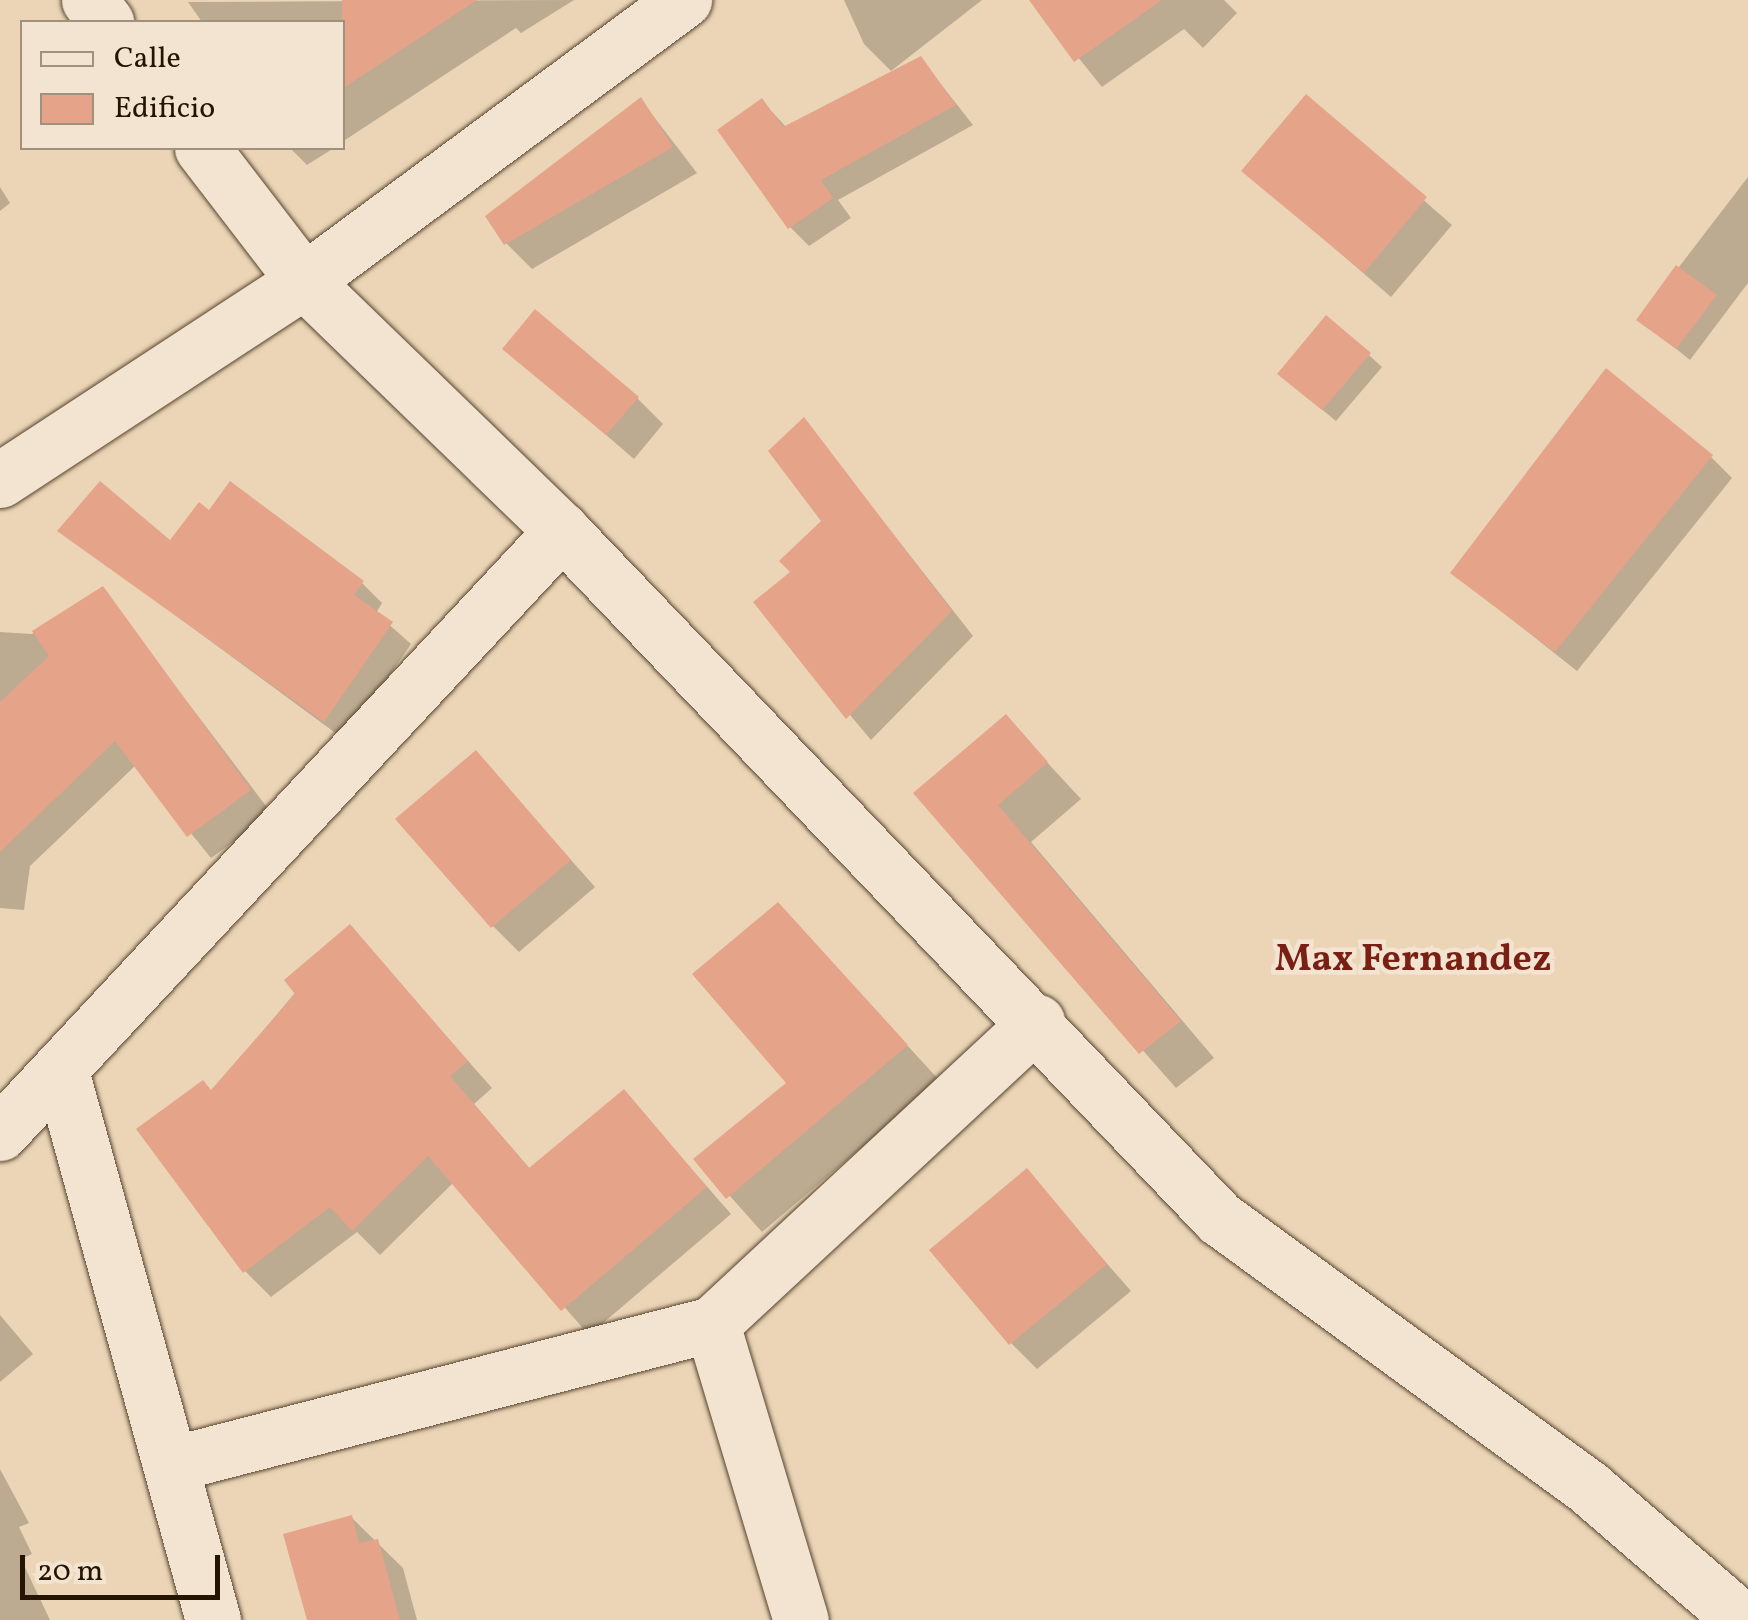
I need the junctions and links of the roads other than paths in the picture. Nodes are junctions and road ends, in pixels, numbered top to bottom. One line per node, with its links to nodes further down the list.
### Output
1 (89, 0): 3 (street)
2 (684, 0): 5 (street)
3 (104, 20)
4 (204, 150): 5 (street)
5 (304, 281): 6 (street); 7 (street)
6 (0, 480)
7 (562, 531): 8 (street); 9 (street)
8 (1037, 1022): 11 (street); 15 (street)
9 (60, 1071): 10 (street); 12 (street)
10 (0, 1134)
11 (712, 1324): 12 (street); 14 (street)
12 (172, 1464): 13 (street)
13 (212, 1620)
14 (801, 1620)
15 (1742, 1620)

